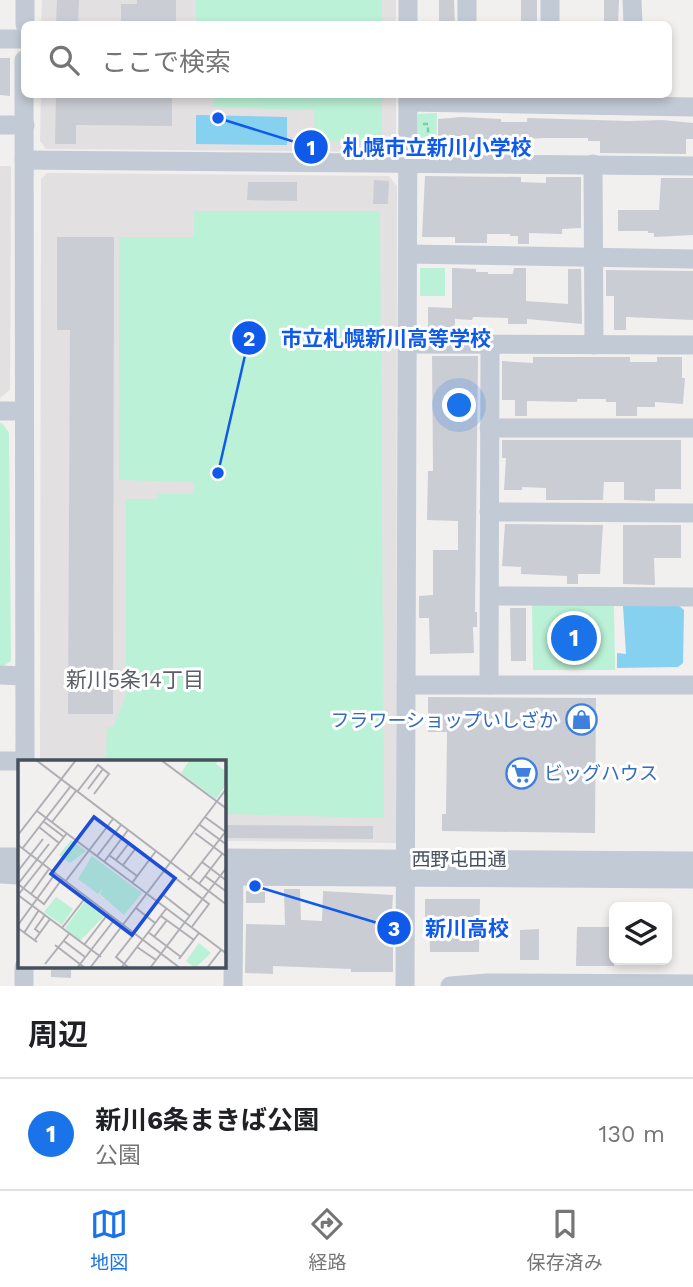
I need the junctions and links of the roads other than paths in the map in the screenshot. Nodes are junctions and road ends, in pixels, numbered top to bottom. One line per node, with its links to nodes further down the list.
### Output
1 (25, 0): 6 (street)
2 (408, 0): 7 (street)
3 (467, 0): 8 (street)
4 (550, 0): 9 (street)
5 (632, 0): 10 (street)
6 (25, 21)
7 (408, 21)
8 (467, 21)
9 (550, 21)
10 (633, 21)
11 (0, 39): 12 (street)
12 (21, 39)
13 (24, 98): 20 (street)
14 (408, 98): 15 (street); 22 (street)
15 (467, 99): 16 (street)
16 (549, 100): 17 (street)
17 (633, 100): 18 (street)
18 (693, 107)
19 (0, 125): 20 (street)
20 (24, 125): 21 (street)
21 (24, 160): 22 (street); 33 (street)
22 (408, 164): 23 (street); 25 (street)
23 (593, 164): 24 (street); 26 (street)
24 (693, 166)
25 (408, 254): 26 (street); 28 (street)
26 (594, 259): 27 (street); 30 (street)
27 (693, 259)
28 (407, 344): 29 (street); 42 (street)
29 (490, 345): 30 (street); 34 (street)
30 (594, 345): 31 (street)
31 (693, 345)
32 (0, 411): 33 (street)
33 (24, 411): 41 (street)
34 (489, 428): 35 (street); 36 (street)
35 (693, 428)
36 (489, 512): 37 (street); 38 (street)
37 (693, 513)
38 (490, 596): 39 (street); 43 (street)
39 (693, 597)
40 (0, 675): 41 (street)
41 (24, 676): 45 (street)
42 (407, 685): 43 (street); 52 (street)
43 (489, 685): 44 (street)
44 (693, 685)
45 (25, 760)
46 (0, 761): 47 (street)
47 (18, 762)
48 (0, 857): 49 (street)
49 (18, 857)
50 (693, 861): 52 (street, 西野屯田通)
51 (229, 867): 52 (street, 西野屯田通); 60 (street)
52 (406, 868): 55 (street, 西野屯田通); 61 (street)
53 (0, 874): 54 (street)
54 (18, 874)
55 (693, 879)
56 (24, 968): 59 (street)
57 (488, 984): 58 (street); 62 (street)
58 (693, 984)
59 (24, 986)
60 (233, 986)
61 (405, 986)
62 (450, 986)

